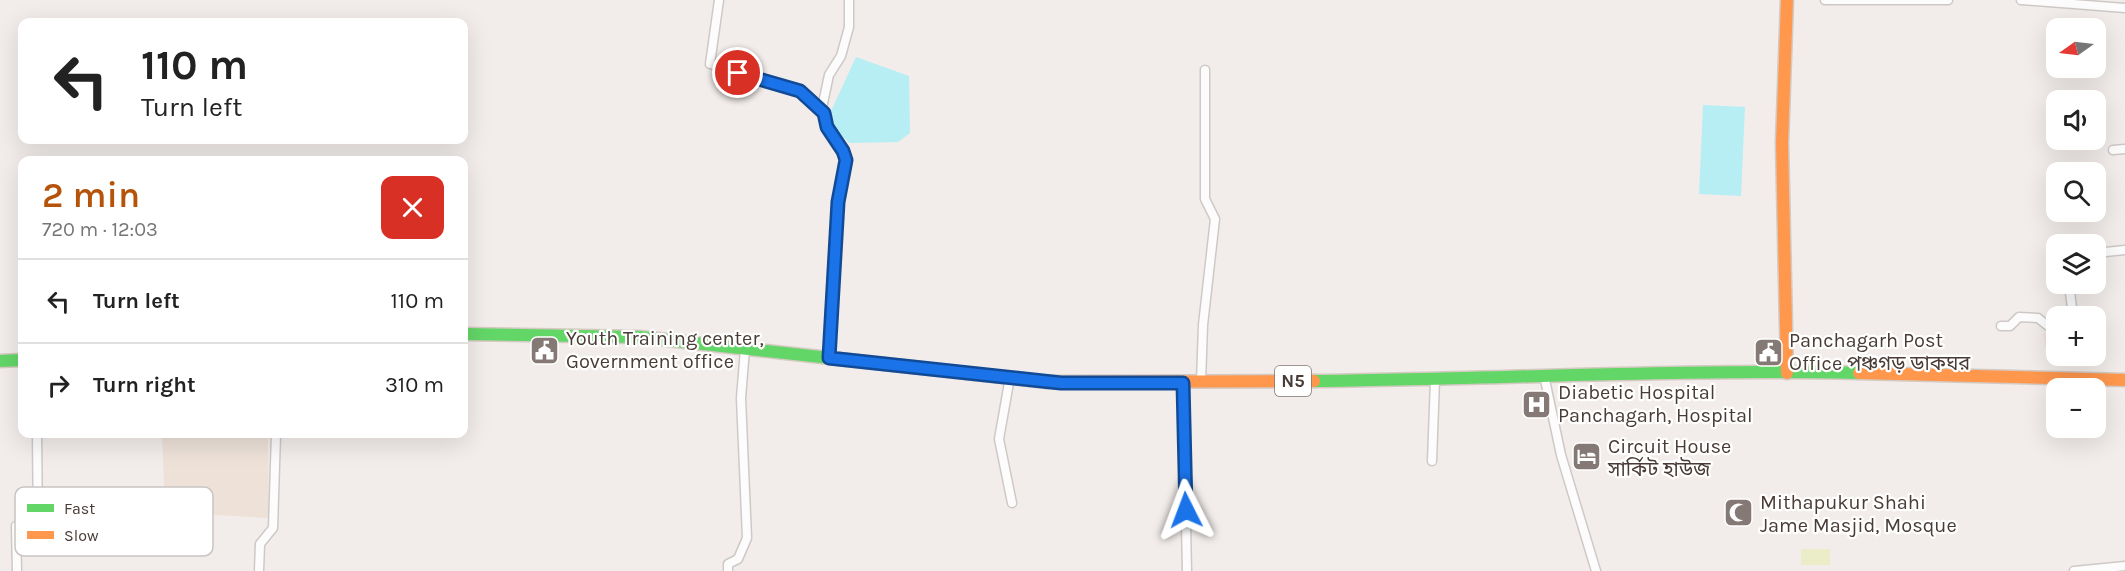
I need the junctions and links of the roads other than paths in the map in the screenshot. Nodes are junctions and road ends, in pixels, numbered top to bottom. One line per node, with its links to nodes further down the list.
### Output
1 (719, 0): 10 (street)
2 (849, 0): 10 (street)
3 (1787, 0): 4 (street); 22 (main road)
4 (1795, 0)
5 (1825, 0): 6 (street)
6 (1948, 0)
7 (2020, 0): 8 (street)
8 (2125, 8)
9 (1205, 70): 27 (street)
10 (824, 113): 19 (street)
11 (2125, 149): 12 (street)
12 (2113, 150)
13 (2125, 250): 14 (street)
14 (2106, 252)
15 (2046, 324): 16 (street)
16 (2001, 326)
17 (468, 334): 18 (main road, N5)
18 (745, 349): 19 (main road, N5); 38 (street)
19 (829, 358): 24 (main road, N5)
20 (18, 360): 21 (main road)
21 (0, 362)
22 (1787, 373): 23 (main road, N5); 26 (main road, N5)
23 (1544, 375): 25 (main road, N5); 40 (street)
24 (1010, 377): 28 (main road, N5); 33 (street)
25 (1435, 380): 27 (main road, N5); 31 (street)
26 (2125, 380)
27 (1201, 382): 28 (main road, N5)
28 (1183, 383): 39 (street)
29 (37, 438): 32 (street)
30 (276, 438): 37 (street)
31 (1432, 461)
32 (38, 487)
33 (1012, 503)
34 (17, 556): 36 (street)
35 (2125, 566): 41 (street)
36 (17, 571)
37 (259, 571)
38 (728, 571)
39 (1186, 571)
40 (1596, 571)
41 (2074, 571)

